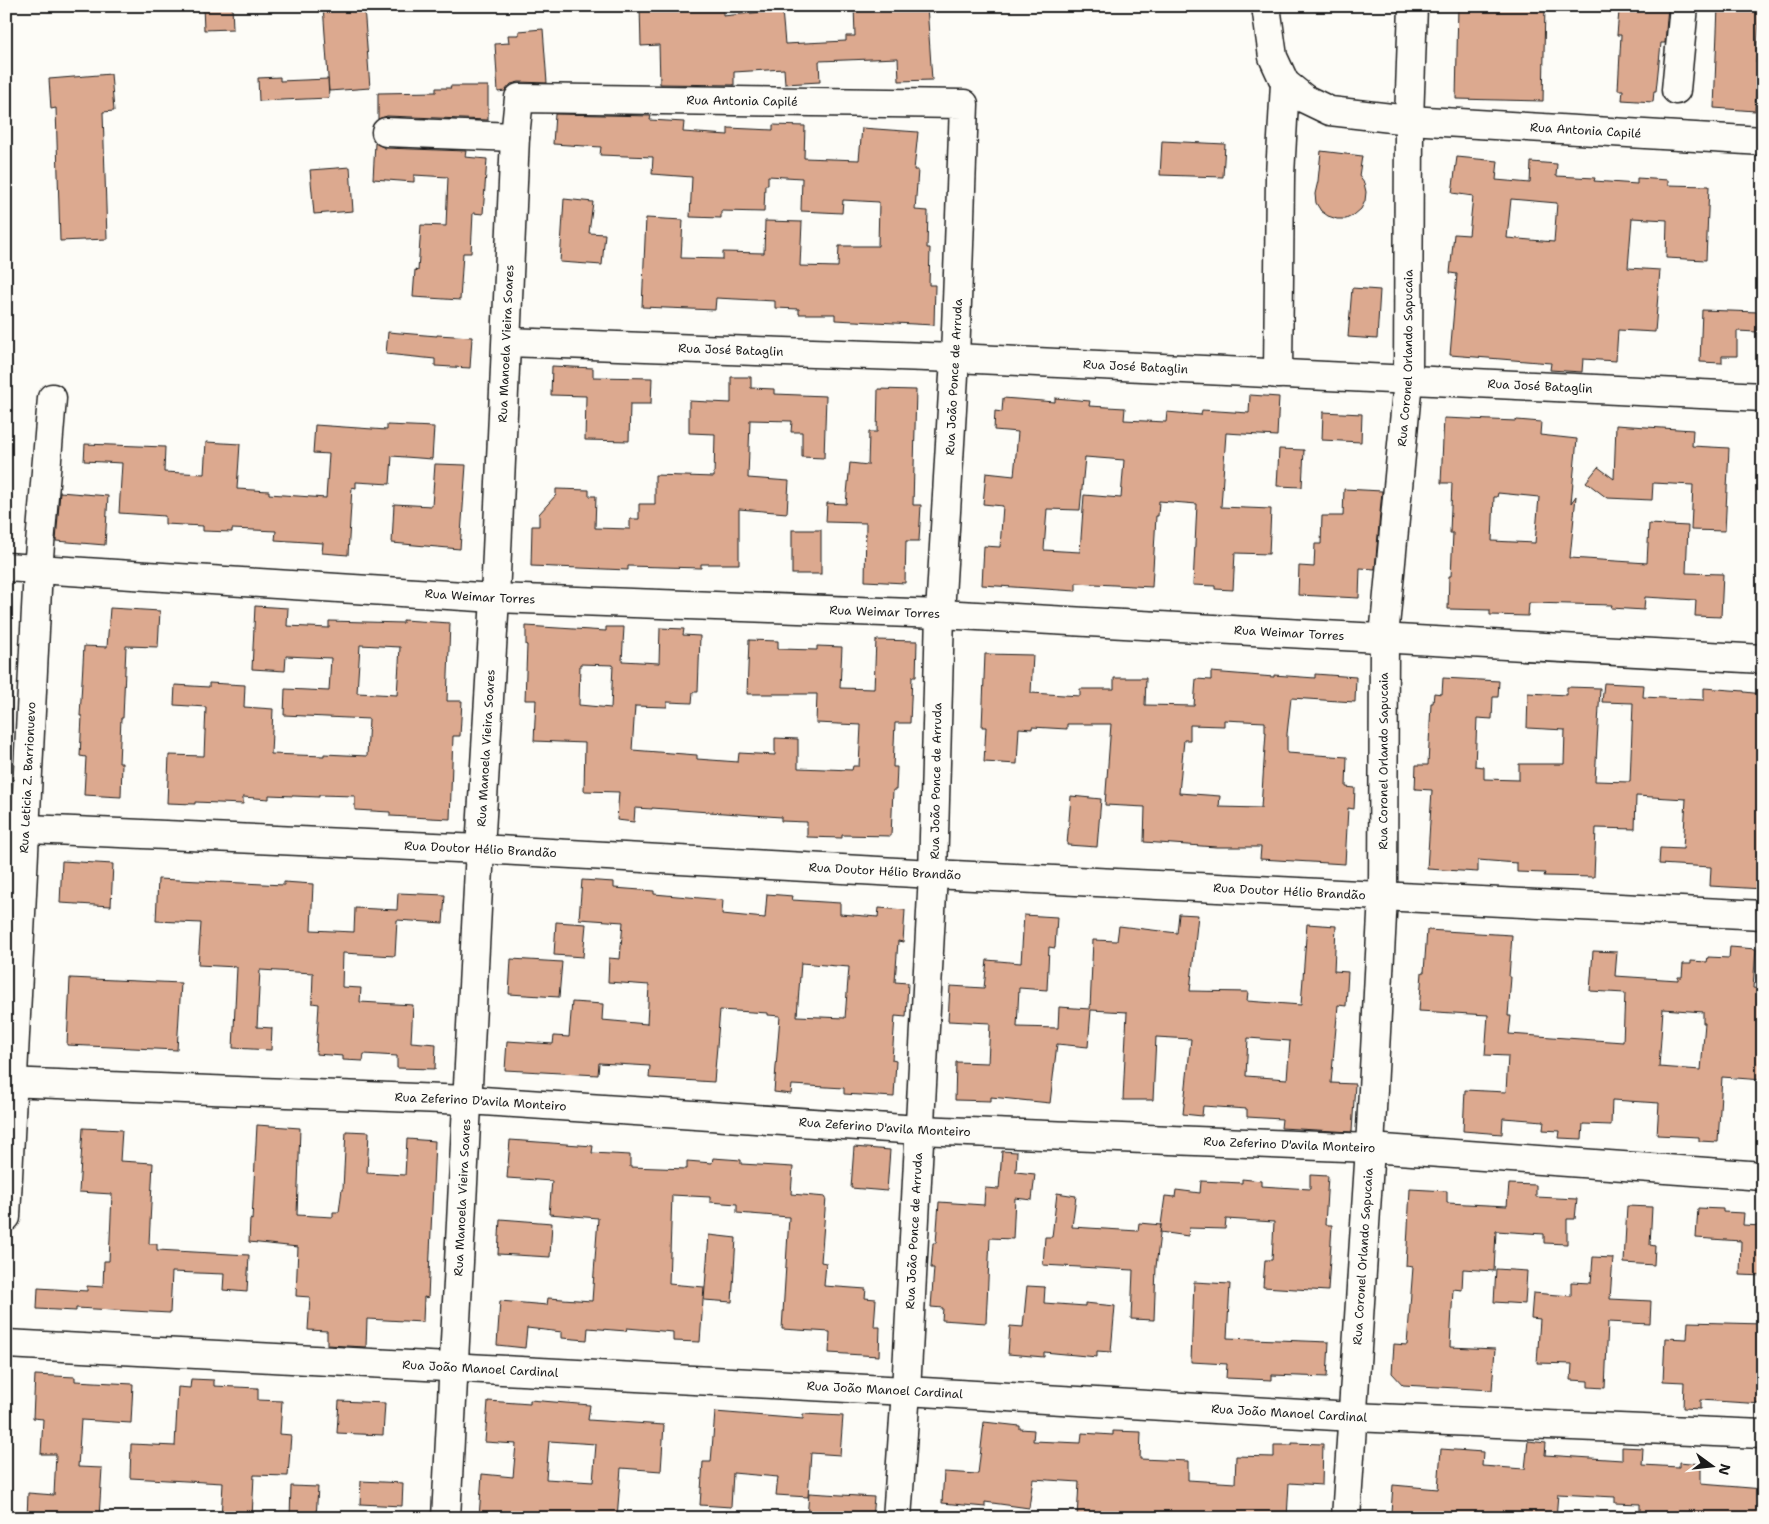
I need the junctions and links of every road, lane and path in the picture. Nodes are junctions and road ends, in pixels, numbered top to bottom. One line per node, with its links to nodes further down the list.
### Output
1 (1266, 6): 4 (street)
2 (1412, 6): 8 (street, Rua Coronel Orlando Sapucaia)
3 (1684, 6): 5 (street)
4 (1285, 83): 8 (street, Rua Antonia Capilé); 14 (street)
5 (1676, 90)
6 (519, 98): 7 (street, Rua Antonia Capilé); 10 (street, Rua Manoela Vieira Soares)
7 (964, 104): 13 (street, Rua João Ponce de Arruda)
8 (1409, 120): 11 (street, Rua Antonia Capilé); 15 (street, Rua Coronel Orlando Sapucaia)
9 (386, 132): 10 (street)
10 (515, 137): 12 (street, Rua Manoela Vieira Soares)
11 (1763, 140)
12 (507, 342): 13 (street, Rua José Bataglin); 20 (street, Rua Manoela Vieira Soares)
13 (956, 358): 14 (street, Rua José Bataglin); 21 (street, Rua João Ponce de Arruda)
14 (1278, 374): 15 (street, Rua José Bataglin)
15 (1408, 380): 16 (street, Rua José Bataglin); 22 (street, Rua Coronel Orlando Sapucaia)
16 (1763, 397)
17 (52, 398): 19 (street, Rua Leticia Z. Barrionuevo)
18 (6, 567): 19 (street, Rua Weimar Torres)
19 (38, 569): 20 (street, Rua Weimar Torres); 24 (street, Rua Leticia Z. Barrionuevo)
20 (495, 598): 21 (street, Rua Weimar Torres); 25 (street, Rua Manoela Vieira Soares)
21 (940, 614): 22 (street, Rua Weimar Torres); 26 (street, Rua João Ponce de Arruda)
22 (1384, 637): 23 (street, Rua Weimar Torres); 27 (street, Rua Coronel Orlando Sapucaia)
23 (1763, 660)
24 (16, 828): 25 (street, Rua Doutor Hélio Brandão); 29 (street, Rua Leticia Z. Barrionuevo)
25 (480, 850): 26 (street, Rua Doutor Hélio Brandão); 30 (street, Rua Manoela Vieira Soares)
26 (933, 874): 27 (street, Rua Doutor Hélio Brandão); 31 (street, Rua João Ponce de Arruda)
27 (1383, 896): 28 (street, Rua Doutor Hélio Brandão); 32 (street, Rua Coronel Orlando Sapucaia)
28 (1763, 915)
29 (10, 1082): 30 (street, Rua Zeferino D'avila Monteiro); 34 (street, Rua Leticia Z. Barrionuevo)
30 (468, 1100): 31 (street, Rua Zeferino D'avila Monteiro); 36 (street, Rua Manoela Vieira Soares)
31 (919, 1130): 32 (street, Rua Zeferino D'avila Monteiro); 37 (street, Rua João Ponce de Arruda)
32 (1370, 1148): 33 (street, Rua Zeferino D'avila Monteiro); 38 (street, Rua Coronel Orlando Sapucaia)
33 (1763, 1176)
34 (6, 1217)
35 (6, 1344): 36 (street, Rua João Manoel Cardinal)
36 (453, 1366): 37 (street, Rua João Manoel Cardinal); 40 (street, Rua Manoela Vieira Soares)
37 (906, 1391): 38 (street, Rua João Manoel Cardinal); 41 (street, Rua João Ponce de Arruda)
38 (1353, 1417): 39 (street, Rua João Manoel Cardinal); 42 (street, Rua Coronel Orlando Sapucaia)
39 (1763, 1434)
40 (446, 1518)
41 (897, 1518)
42 (1346, 1518)

